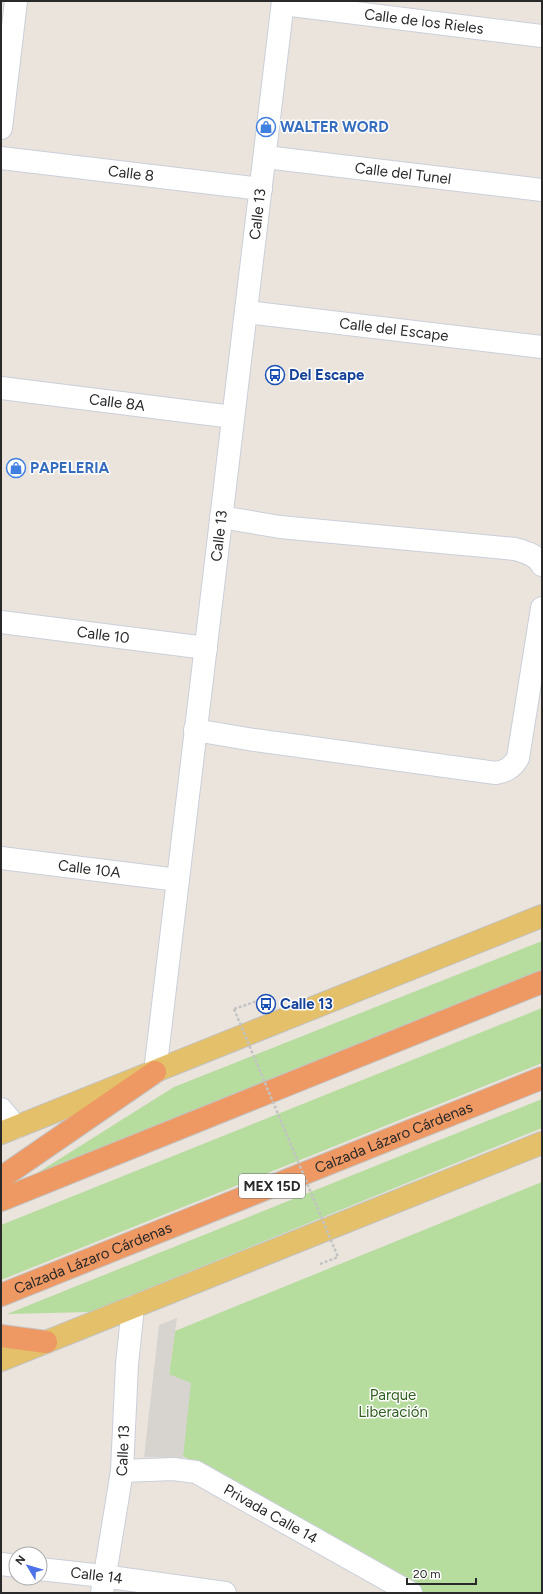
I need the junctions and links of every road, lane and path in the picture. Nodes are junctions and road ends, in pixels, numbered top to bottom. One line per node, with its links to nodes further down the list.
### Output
1 (16, 1): 4 (street)
2 (283, 3): 3 (street, Calle de los Rieles); 5 (street, Calle 13)
3 (542, 36)
4 (1, 128)
5 (265, 157): 7 (street, Calle 13); 8 (street, Calle del Tunel)
6 (1, 158): 7 (street, Calle 8)
7 (261, 189): 9 (street, Calle 13)
8 (542, 190)
9 (246, 312): 10 (street, Calle del Escape); 12 (street, Calle 13)
10 (542, 346)
11 (1, 388): 12 (street, Calle 8A)
12 (233, 417): 13 (street, Calle 13)
13 (221, 517): 14 (street); 17 (street, Calle 13)
14 (542, 565)
15 (542, 608): 18 (street)
16 (1, 622): 17 (street, Calle 10)
17 (206, 648): 18 (street, Calle 13)
18 (196, 730): 20 (street, Calle 13)
19 (1, 858): 20 (street, Calle 10A)
20 (178, 880): 24 (street, Calle 13)
21 (542, 916): 24 (main road)
22 (542, 982): 30 (highway)
23 (257, 1001): 31 (path, bridge)
24 (154, 1072): 27 (main road); 29 (highway)
25 (542, 1078): 32 (highway, Calzada Lázaro Cárdenas / MEX 15D)
26 (1, 1109): 27 (street)
27 (9, 1130)
28 (542, 1143): 33 (main road)
29 (1, 1178)
30 (1, 1200)
31 (320, 1264)
32 (1, 1295)
33 (133, 1307): 35 (main road); 37 (street, Calle 13)
34 (1, 1336): 35 (highway)
35 (46, 1342): 36 (main road)
36 (1, 1360)
37 (122, 1471): 39 (street, Calle 13); 41 (street, Privada Calle 14)
38 (48, 1571): 39 (street, Calle 14)
39 (103, 1584): 40 (street, Calle 14)
40 (225, 1593)
41 (411, 1593)

